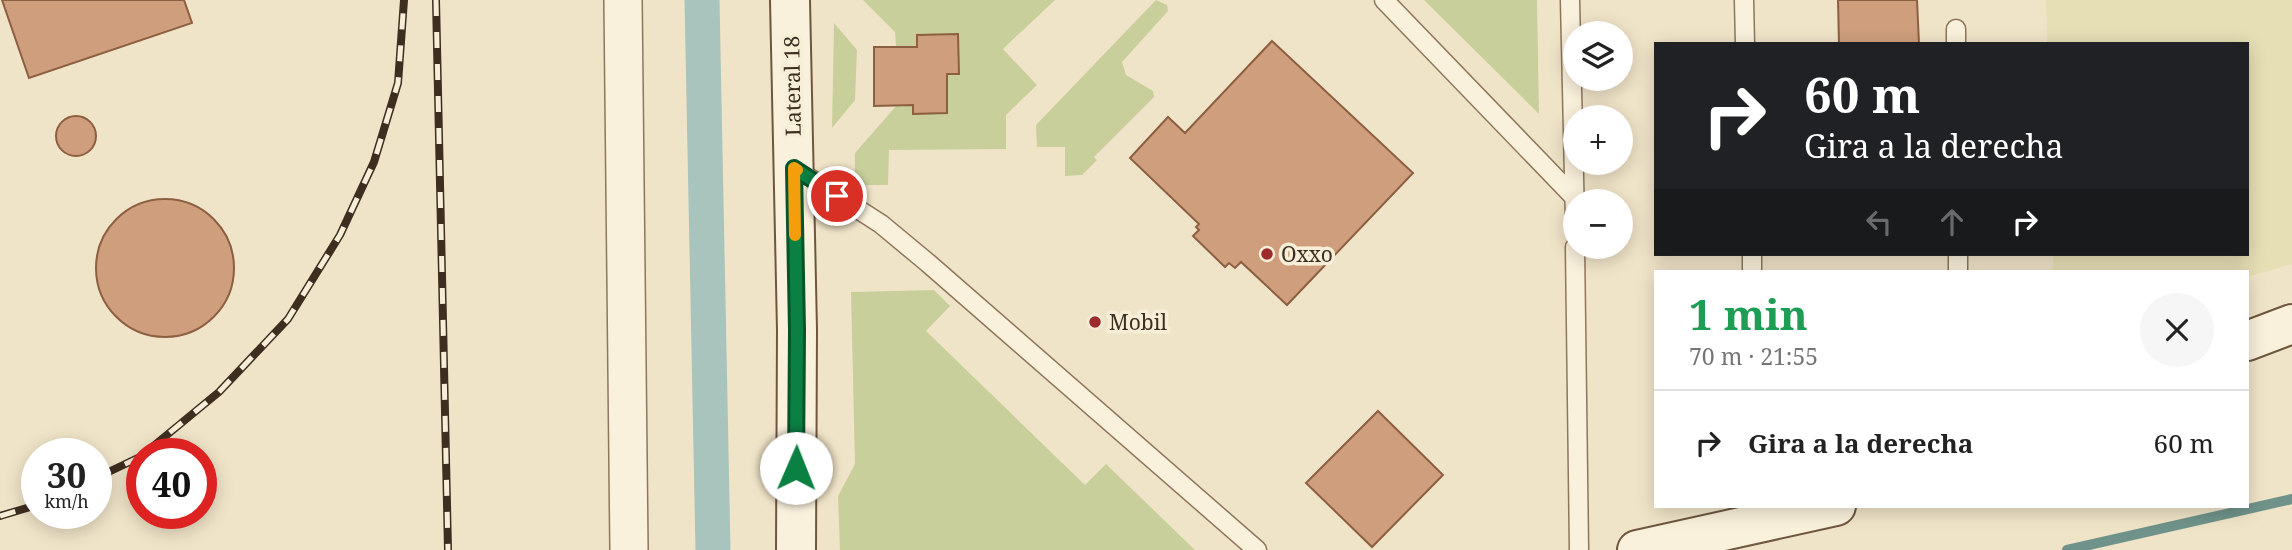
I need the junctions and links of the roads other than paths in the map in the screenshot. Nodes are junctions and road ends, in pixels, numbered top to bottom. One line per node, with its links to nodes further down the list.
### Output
1 (622, 0): 15 (street)
2 (790, 0): 7 (street, Lateral 18)
3 (1384, 0): 8 (lane)
4 (1570, 0): 9 (lane)
5 (1744, 0): 6 (lane)
6 (1745, 42)
7 (794, 168): 16 (street, Lateral 18); 17 (lane)
8 (1566, 189)
9 (1575, 189)
10 (1575, 259): 18 (lane)
11 (2292, 324): 12 (street)
12 (2249, 340)
13 (1817, 508): 14 (street)
14 (1760, 514): 19 (street)
15 (629, 550)
16 (796, 550)
17 (1257, 550)
18 (1579, 550)
19 (1637, 550)

